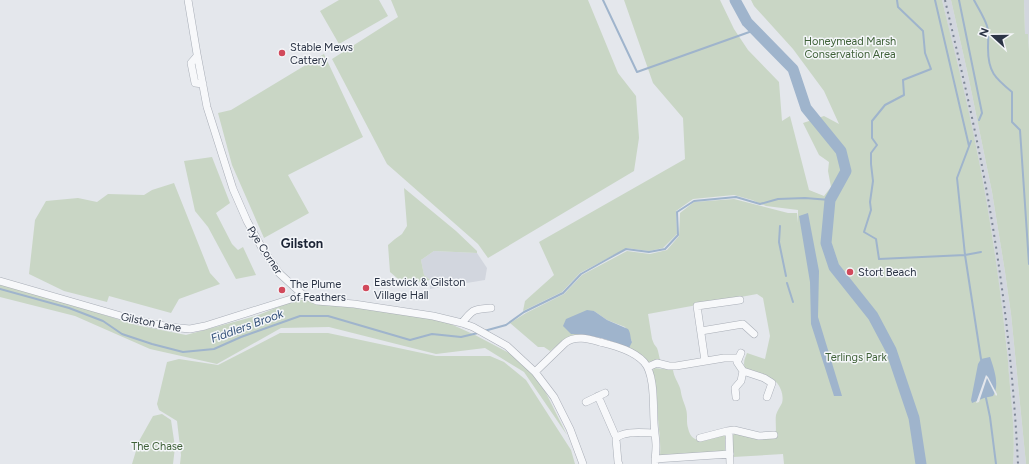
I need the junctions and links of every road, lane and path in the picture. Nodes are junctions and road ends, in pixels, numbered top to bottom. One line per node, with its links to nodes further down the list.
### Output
1 (188, 0): 3 (street, Pye Corner)
2 (0, 280): 3 (street, Gilston Lane)
3 (302, 294): 6 (street, Pye Corner)
4 (740, 300): 7 (street)
5 (491, 308): 6 (street)
6 (462, 323): 12 (street, Pye Corner)
7 (701, 331): 8 (street); 9 (street)
8 (754, 334)
9 (706, 361): 10 (street); 11 (street)
10 (648, 367): 12 (street); 17 (street)
11 (743, 371): 13 (street); 14 (street)
12 (535, 372): 23 (street, Pye Corner)
13 (736, 397)
14 (768, 397)
15 (586, 402): 19 (street)
16 (729, 431): 18 (street); 20 (street); 21 (street)
17 (655, 433): 19 (street); 22 (street)
18 (774, 435)
19 (618, 436): 24 (street)
20 (700, 438)
21 (730, 454): 22 (street); 25 (street)
22 (655, 461)
23 (583, 464)
24 (619, 464)
25 (730, 464)

